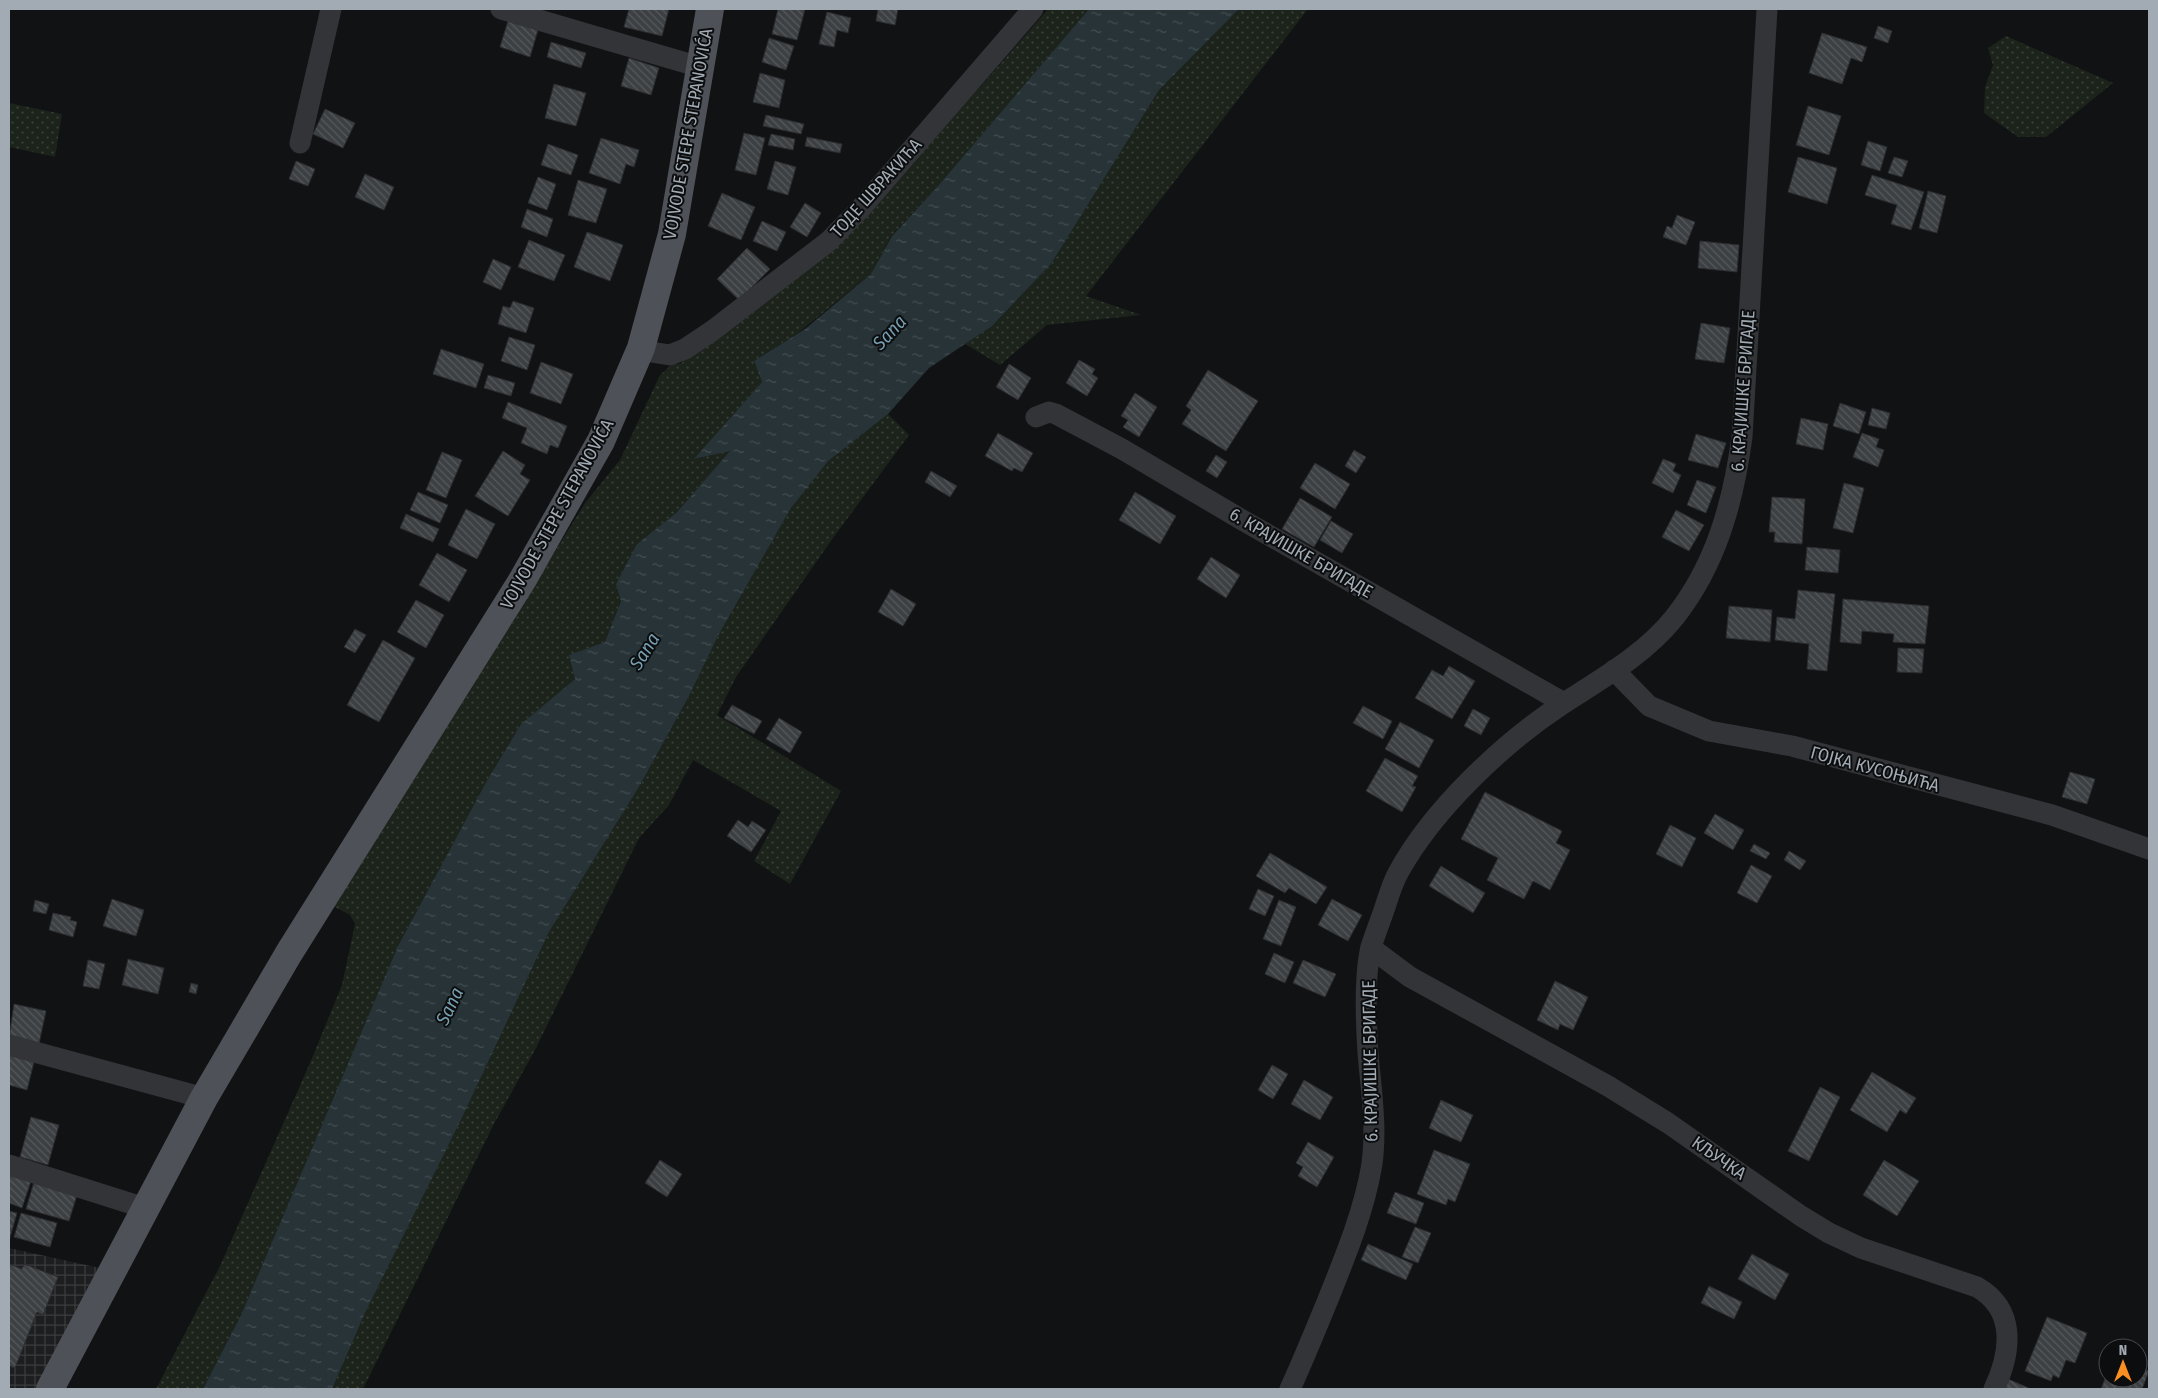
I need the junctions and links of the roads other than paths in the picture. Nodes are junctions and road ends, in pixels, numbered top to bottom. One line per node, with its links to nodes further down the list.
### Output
1 (331, 9): 7 (street)
2 (501, 9): 6 (street)
3 (710, 9): 6 (main road, VOJVODE STEPE STEPANOVIĆA)
4 (1033, 9): 8 (street, ТОДЕ ШВРАКИЋА)
5 (1767, 9): 10 (street, 6. КРАЈИШКЕ БРИГАДЕ)
6 (700, 67): 8 (main road, VOJVODE STEPE STEPANOVIĆA)
7 (300, 143)
8 (641, 348): 15 (main road, VOJVODE STEPE STEPANOVIĆA)
9 (1036, 416): 11 (street, 6. КРАЈИШКЕ БРИГАДЕ)
10 (1614, 670): 11 (street, 6. КРАЈИШКЕ БРИГАДЕ); 12 (street, ГОЈКА КУСОЊИЋА)
11 (1564, 703): 13 (street, 6. КРАЈИШКЕ БРИГАДЕ)
12 (2149, 849)
13 (1371, 948): 19 (street, 6. КРАЈИШКЕ БРИГАДЕ); 20 (street, КЉУЧКА)
14 (9, 1045): 15 (street)
15 (204, 1098): 17 (main road, VOJVODE STEPE STEPANOVIĆA)
16 (9, 1165): 17 (street)
17 (145, 1208): 18 (main road, VOJVODE STEPE STEPANOVIĆA)
18 (50, 1389)
19 (1290, 1389)
20 (1994, 1389)

